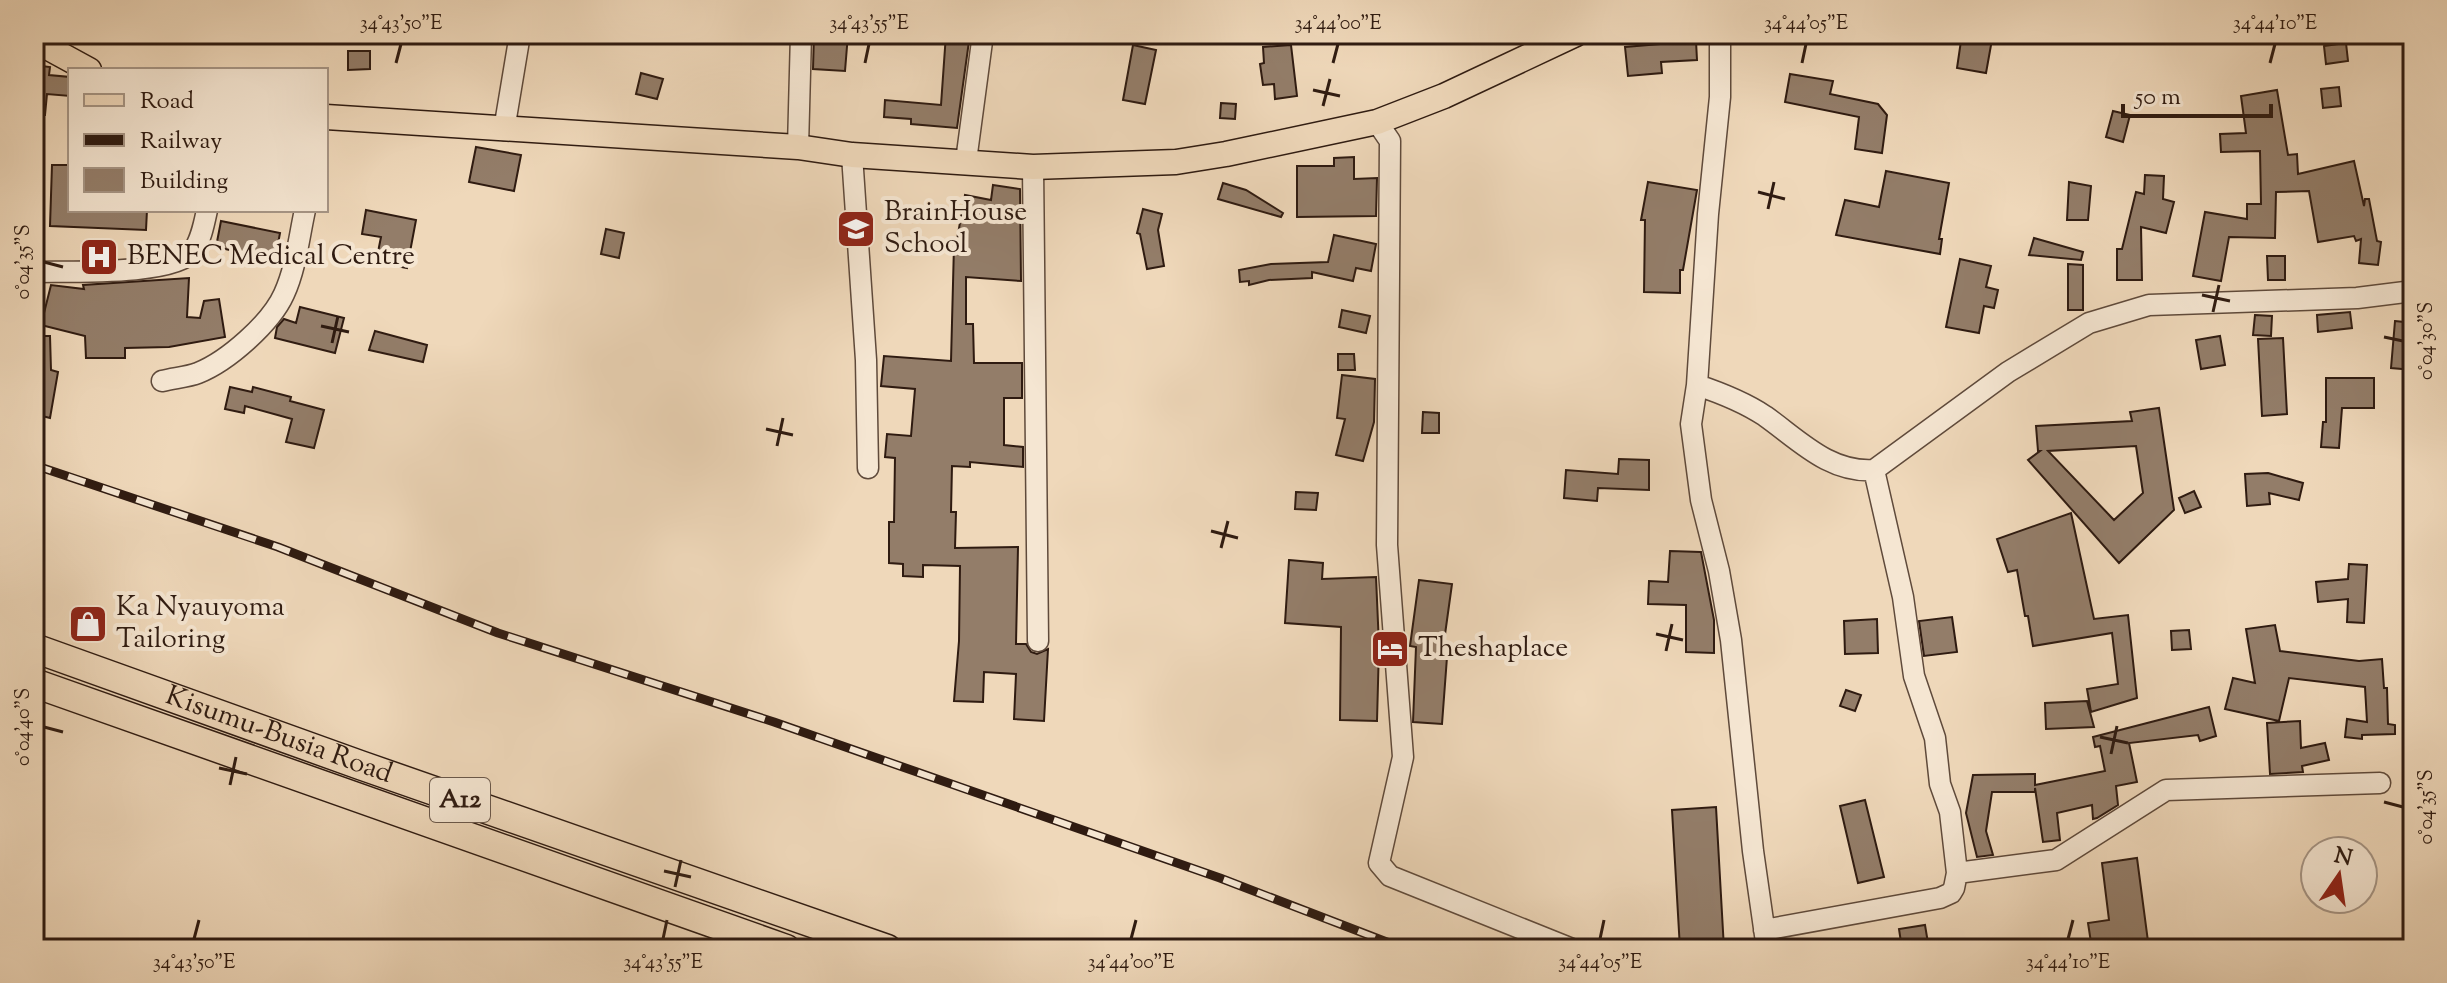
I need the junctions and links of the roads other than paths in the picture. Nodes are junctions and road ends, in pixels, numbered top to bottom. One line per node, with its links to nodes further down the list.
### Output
1 (520, 34): 10 (street)
2 (801, 34): 11 (street)
3 (983, 34): 13 (street)
4 (1576, 34): 9 (main road)
5 (1720, 34): 20 (street)
6 (34, 40): 7 (main road)
7 (85, 68)
8 (328, 121): 10 (main road)
9 (1377, 122): 14 (main road); 31 (street)
10 (504, 130): 11 (main road)
11 (798, 147): 12 (main road)
12 (852, 155): 13 (main road); 21 (street)
13 (966, 161): 14 (main road)
14 (1033, 167): 23 (street)
15 (207, 212): 17 (street)
16 (305, 212): 19 (street)
17 (34, 272)
18 (2413, 291): 22 (street)
19 (162, 381)
20 (1697, 385): 22 (street); 28 (street)
21 (868, 468)
22 (1874, 470): 27 (street)
23 (1038, 641)
24 (34, 648): 30 (highway, Kisumu-Busia Road / A12)
25 (34, 683): 29 (highway, Kisumu-Busia Road / A12)
26 (2380, 783): 27 (street)
27 (1957, 873): 28 (street)
28 (1766, 939)
29 (786, 949)
30 (887, 949)
31 (1572, 949)

